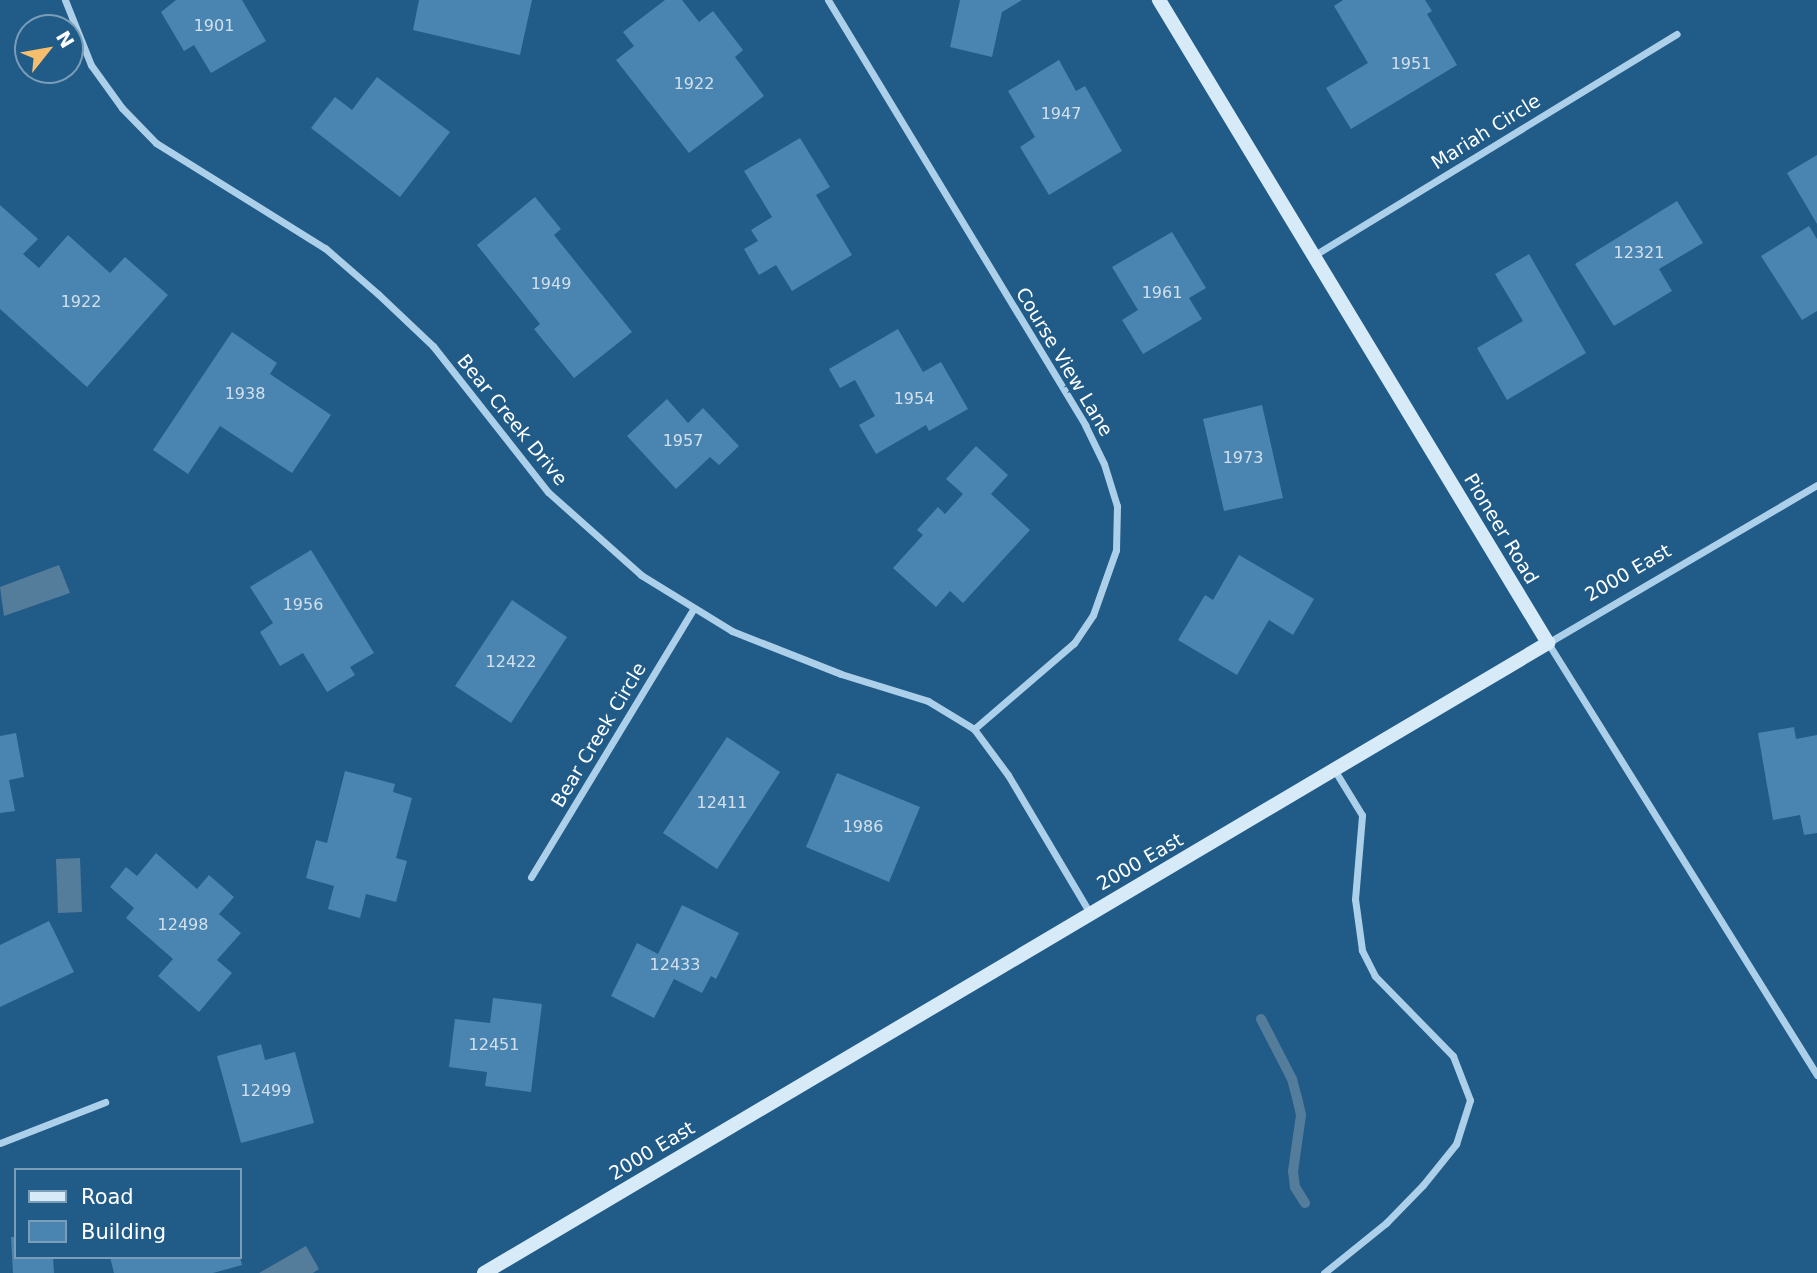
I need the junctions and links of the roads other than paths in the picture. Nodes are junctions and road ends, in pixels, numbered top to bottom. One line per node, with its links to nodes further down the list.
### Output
1 (65, 0): 7 (street, Bear Creek Drive)
2 (828, 0): 9 (street, Course View Lane)
3 (1159, 0): 5 (street, Pioneer Road)
4 (1676, 34): 5 (street, Mariah Circle)
5 (1313, 257): 8 (street, Pioneer Road)
6 (1817, 485): 8 (street, 2000 East)
7 (693, 610): 9 (street, Bear Creek Drive); 11 (street, Bear Creek Circle)
8 (1548, 643): 10 (street, 2000 East); 13 (street, Pioneer Road)
9 (974, 729): 12 (street, Bear Creek Drive)
10 (1335, 771): 12 (street, 2000 East); 17 (street)
11 (531, 877)
12 (1090, 913): 16 (street, 2000 East)
13 (1817, 1075)
14 (105, 1102): 15 (street)
15 (0, 1143)
16 (484, 1273)
17 (1324, 1273)

